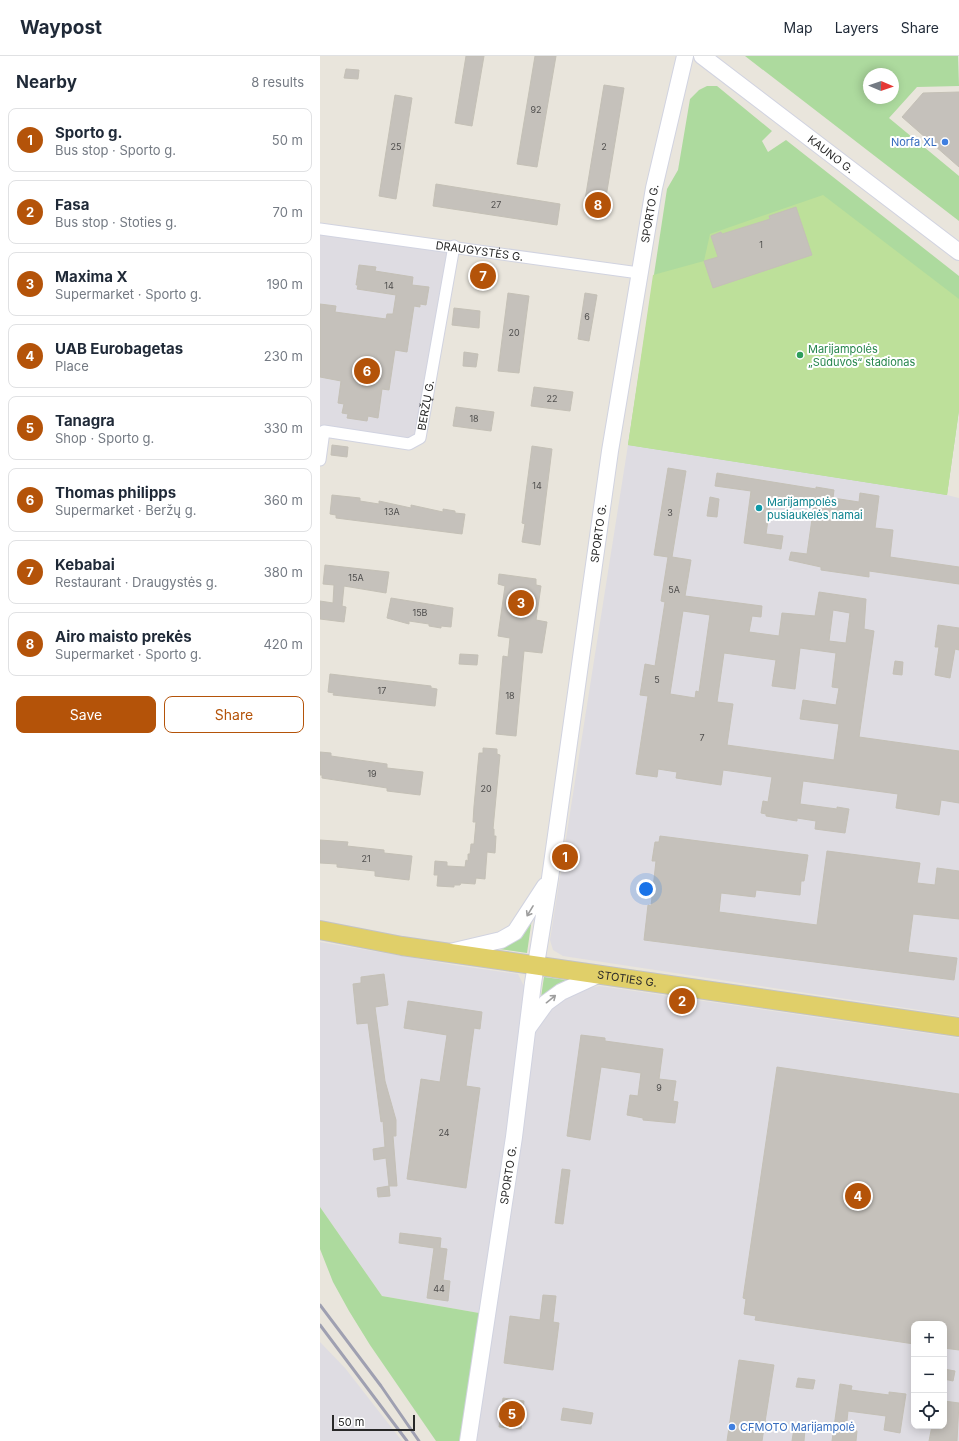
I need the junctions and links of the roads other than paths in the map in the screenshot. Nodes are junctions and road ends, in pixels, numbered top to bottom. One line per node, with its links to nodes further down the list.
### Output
1 (685, 56): 6 (street, SPORTO G.)
2 (702, 56): 5 (street, KAUNO G.)
3 (320, 229): 4 (street, DRAUGYSTĖS G.)
4 (454, 246): 6 (street, DRAUGYSTĖS G.); 7 (street, BERŽŲ G.)
5 (959, 252)
6 (639, 273): 8 (street, SPORTO G.)
7 (320, 460)
8 (550, 878): 10 (street, one-way to 10); 11 (street, SPORTO G.)
9 (320, 930): 10 (main road, STOTIES G.)
10 (446, 953): 11 (main road, STOTIES G.)
11 (536, 966): 12 (main road, STOTIES G.); 14 (street, SPORTO G.)
12 (600, 974): 13 (main road, STOTIES G.); 14 (street, one-way to 12)
13 (959, 1027)
14 (527, 1029): 15 (street, SPORTO G.)
15 (468, 1441)

